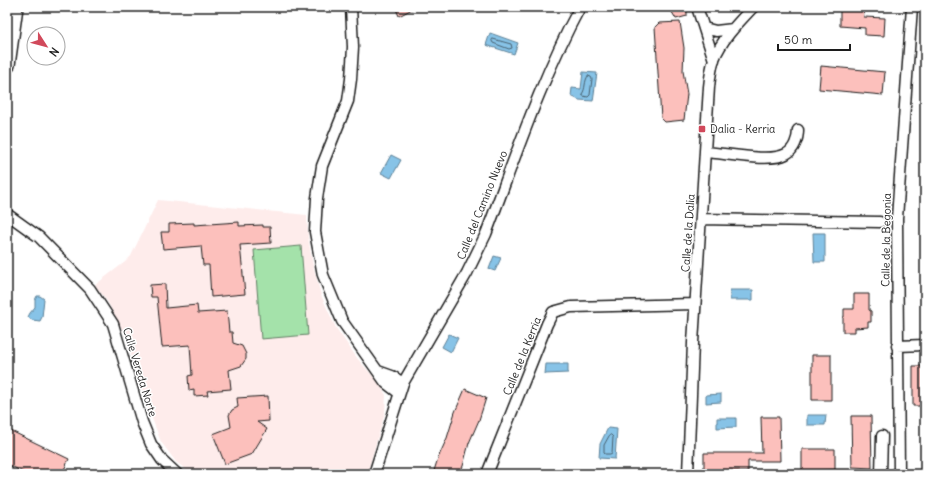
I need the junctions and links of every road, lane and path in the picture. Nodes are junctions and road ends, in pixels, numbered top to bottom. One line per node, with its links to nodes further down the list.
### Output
1 (15, 7): 10 (street)
2 (351, 7): 19 (street)
3 (580, 7): 20 (street, Calle del Camino Nuevo)
4 (696, 7): 7 (street)
5 (753, 7): 8 (street, Calle de la Dalia)
6 (912, 7): 18 (street, Calle de la Begonia)
7 (704, 28): 8 (street); 9 (street)
8 (732, 29): 9 (street, Calle de la Dalia)
9 (714, 60): 12 (street, Calle de la Dalia)
10 (7, 65)
11 (798, 130): 12 (street)
12 (705, 152): 14 (street, Calle de la Dalia)
13 (7, 214): 23 (street, Calle Vereda Norte)
14 (701, 219): 15 (street); 16 (street, Calle de la Dalia)
15 (880, 222)
16 (695, 304): 25 (street, Calle de la Kerria); 26 (street, Calle de la Dalia)
17 (925, 345): 18 (street)
18 (897, 346): 28 (street, Calle de la Begonia)
19 (378, 371): 20 (street); 21 (street)
20 (403, 383): 21 (street, Calle del Camino Nuevo)
21 (399, 393): 24 (street, Calle del Camino Nuevo)
22 (882, 436): 27 (street)
23 (177, 474)
24 (374, 474)
25 (487, 474)
26 (688, 474)
27 (881, 474)
28 (898, 474)

